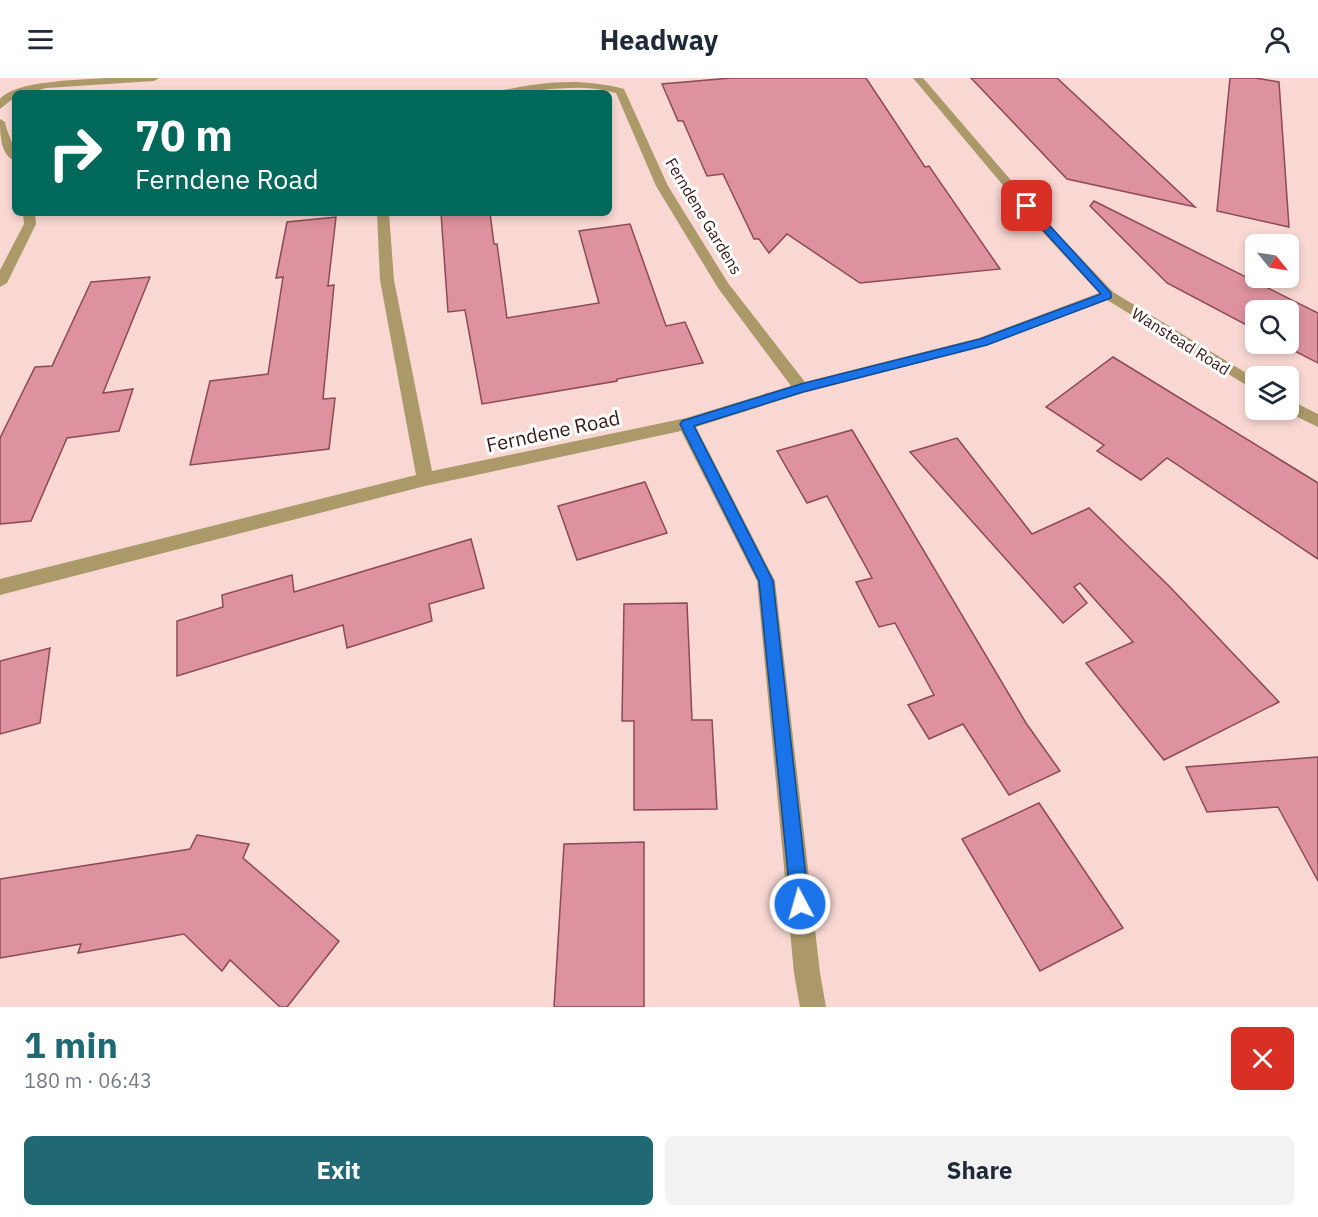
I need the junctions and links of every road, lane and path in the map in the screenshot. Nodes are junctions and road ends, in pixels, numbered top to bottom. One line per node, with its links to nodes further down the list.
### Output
1 (154, 78): 3 (street)
2 (918, 78): 12 (street, Wanstead Road)
3 (27, 90)
4 (527, 90): 14 (street, Ferndene Gardens)
5 (12, 94): 6 (street)
6 (0, 106)
7 (0, 122): 8 (street)
8 (12, 152)
9 (29, 216): 11 (street)
10 (383, 216): 18 (street)
11 (0, 283)
12 (1108, 295): 13 (street, Wanstead Road); 14 (street, Ferndene Road)
13 (1245, 379)
14 (801, 388): 17 (street, Ferndene Road)
15 (1299, 411): 16 (street)
16 (1318, 422)
17 (686, 424): 18 (street, Ferndene Road); 20 (street)
18 (425, 479): 19 (street, Ferndene Road)
19 (0, 586)
20 (813, 1007)

